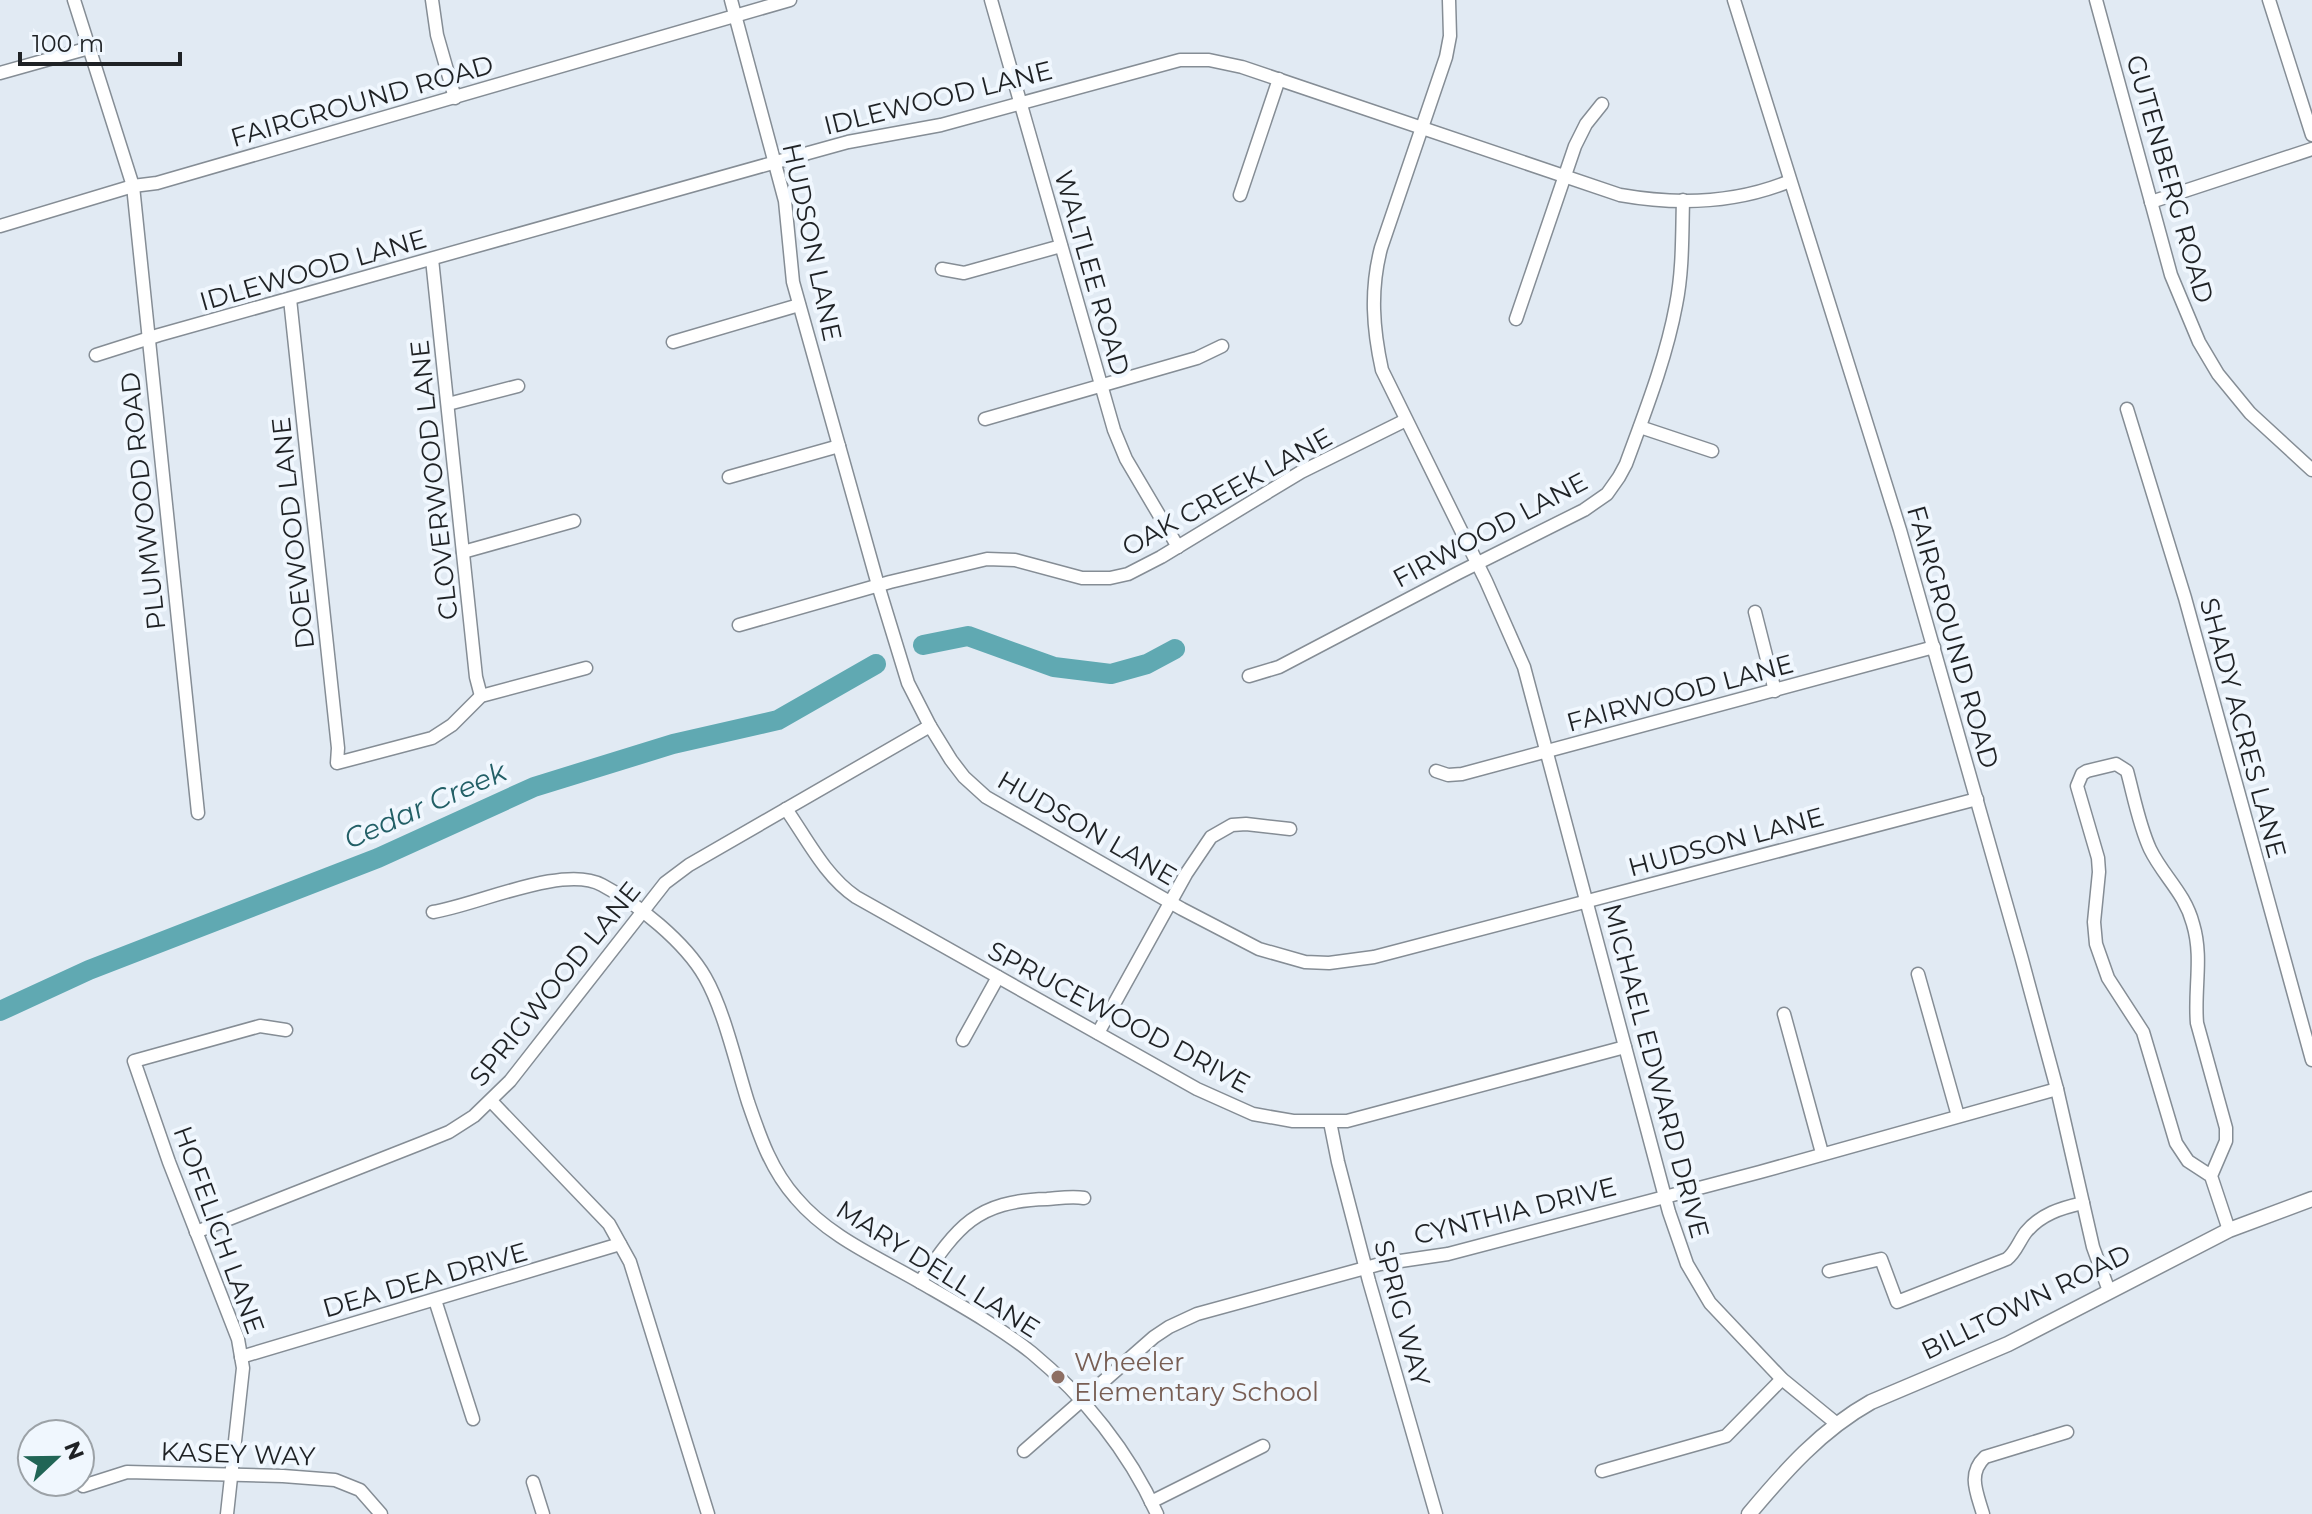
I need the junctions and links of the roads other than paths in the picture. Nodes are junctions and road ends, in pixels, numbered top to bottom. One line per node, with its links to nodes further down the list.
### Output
1 (74, 0): 11 (street)
2 (432, 0): 14 (street)
3 (731, 0): 10 (street, HUDSON LANE)
4 (790, 0): 10 (street, FAIRGROUND ROAD)
5 (991, 0): 15 (street, WALTLEE ROAD)
6 (1449, 0): 17 (street, MICHAEL EDWARD DRIVE)
7 (1734, 0): 22 (street, FAIRGROUND ROAD)
8 (2096, 0): 26 (street, GUTENBERG ROAD)
9 (2269, 0): 18 (street)
10 (734, 17): 14 (street, FAIRGROUND ROAD); 20 (street, HUDSON LANE)
11 (89, 48): 12 (street); 23 (street)
12 (0, 73)
13 (1279, 79): 15 (street, IDLEWOOD LANE); 17 (street, IDLEWOOD LANE); 24 (street)
14 (455, 98): 23 (street, FAIRGROUND ROAD)
15 (1021, 103): 20 (street, IDLEWOOD LANE); 28 (street, WALTLEE ROAD)
16 (1602, 104): 21 (street)
17 (1422, 127): 21 (street, IDLEWOOD LANE); 43 (street, MICHAEL EDWARD DRIVE)
18 (2312, 135)
19 (2312, 149): 26 (street)
20 (775, 162): 29 (street, IDLEWOOD LANE); 32 (street, HUDSON LANE)
21 (1565, 176): 25 (street, IDLEWOOD LANE); 33 (street)
22 (1790, 181): 25 (street, IDLEWOOD LANE); 56 (street, FAIRGROUND ROAD)
23 (133, 186): 27 (street, FAIRGROUND ROAD); 34 (street, PLUMWOOD ROAD)
24 (1240, 195)
25 (1683, 200): 44 (street, FIRWOOD LANE)
26 (2151, 202): 47 (street, GUTENBERG ROAD)
27 (0, 226)
28 (1061, 246): 30 (street); 39 (street, WALTLEE ROAD)
29 (432, 259): 31 (street, IDLEWOOD LANE); 40 (street, CLOVERWOOD LANE)
30 (942, 269)
31 (290, 299): 34 (street, IDLEWOOD LANE); 60 (street, DOEWOOD LANE)
32 (799, 305): 35 (street); 45 (street, HUDSON LANE)
33 (1516, 319)
34 (149, 339): 37 (street, IDLEWOOD LANE); 66 (street, PLUMWOOD ROAD)
35 (673, 342)
36 (1222, 346): 39 (street)
37 (96, 355)
38 (518, 386): 40 (street)
39 (1100, 386): 42 (street); 50 (street, WALTLEE ROAD)
40 (448, 404): 51 (street, CLOVERWOOD LANE)
41 (2127, 409): 79 (street, SHADY ACRES LANE)
42 (985, 419)
43 (1406, 420): 50 (street, OAK CREEK LANE); 52 (street, MICHAEL EDWARD DRIVE)
44 (1640, 427): 46 (street); 52 (street, FIRWOOD LANE)
45 (839, 446): 48 (street); 53 (street, HUDSON LANE)
46 (1712, 451)
47 (2312, 470)
48 (729, 477)
49 (574, 521): 51 (street)
50 (1178, 547): 53 (street, OAK CREEK LANE)
51 (463, 552): 60 (street, CLOVERWOOD LANE)
52 (1477, 564): 58 (street, FIRWOOD LANE); 62 (street, MICHAEL EDWARD DRIVE)
53 (878, 585): 55 (street, OAK CREEK LANE); 61 (street, HUDSON LANE)
54 (1755, 612): 59 (street)
55 (739, 625)
56 (1934, 647): 59 (street, FAIRWOOD LANE); 64 (street, FAIRGROUND ROAD)
57 (586, 668): 60 (street)
58 (1249, 676)
59 (1775, 691): 62 (street, FAIRWOOD LANE)
60 (481, 696)
61 (930, 726): 65 (street, SPRIGWOOD LANE); 68 (street, HUDSON LANE)
62 (1548, 751): 63 (street, FAIRWOOD LANE); 69 (street, MICHAEL EDWARD DRIVE)
63 (1436, 771)
64 (1977, 799): 69 (street, HUDSON LANE); 80 (street, FAIRGROUND ROAD)
65 (786, 809): 70 (street, SPRIGWOOD LANE); 73 (street, SPRUCEWOOD DRIVE)
66 (198, 813)
67 (1290, 829): 68 (street)
68 (1171, 902): 69 (street, HUDSON LANE); 76 (street)
69 (1587, 902): 78 (street, MICHAEL EDWARD DRIVE)
70 (641, 911): 71 (street, MARY DELL LANE); 81 (street, SPRIGWOOD LANE); 95 (street, MARY DELL LANE)
71 (433, 912)
72 (1918, 974): 82 (street)
73 (998, 977): 76 (street, SPRUCEWOOD DRIVE); 77 (street)
74 (1784, 1014): 84 (street)
75 (286, 1030): 91 (street, HOFELICH LANE)
76 (1098, 1033): 83 (street, SPRUCEWOOD DRIVE)
77 (963, 1040)
78 (1625, 1047): 83 (street, SPRUCEWOOD DRIVE); 86 (street, MICHAEL EDWARD DRIVE)
79 (2312, 1060)
80 (2057, 1089): 82 (street, CYNTHIA DRIVE); 89 (street, FAIRGROUND ROAD)
81 (491, 1101): 91 (street, SPRIGWOOD LANE); 92 (street)
82 (1958, 1116): 84 (street, CYNTHIA DRIVE)
83 (1330, 1122): 93 (street, SPRIG WAY)
84 (1822, 1153): 86 (street, CYNTHIA DRIVE)
85 (2211, 1176): 85 (street); 90 (street)
86 (1665, 1197): 93 (street, CYNTHIA DRIVE); 99 (street, MICHAEL EDWARD DRIVE)
87 (1084, 1198): 95 (street)
88 (2312, 1199): 90 (main road, BILLTOWN ROAD)
89 (2083, 1203): 94 (street); 96 (street, FAIRGROUND ROAD)
90 (2229, 1230): 96 (main road, BILLTOWN ROAD)
91 (196, 1232): 98 (street, HOFELICH LANE)
92 (620, 1244): 97 (street, DEA DEA DRIVE); 114 (street)
93 (1367, 1268): 100 (street, CYNTHIA DRIVE); 115 (street, SPRIG WAY)
94 (1829, 1271)
95 (920, 1282): 100 (street, MARY DELL LANE)
96 (2109, 1291): 102 (main road, BILLTOWN ROAD)
97 (435, 1300): 98 (street, DEA DEA DRIVE); 101 (street)
98 (241, 1357): 107 (street, HOFELICH LANE)
99 (1782, 1379): 102 (street, MICHAEL EDWARD DRIVE); 106 (street)
100 (1082, 1401): 105 (street, CYNTHIA DRIVE); 110 (street, MARY DELL LANE)
101 (473, 1419)
102 (1837, 1424): 116 (main road, BILLTOWN ROAD)
103 (2067, 1432): 117 (street)
104 (1263, 1446): 110 (street)
105 (1024, 1451)
106 (1602, 1471)
107 (231, 1474): 108 (street, KASEY WAY); 111 (street, HOFELICH LANE); 112 (street, KASEY WAY)
108 (96, 1482)
109 (533, 1482): 113 (street)
110 (1154, 1508)
111 (227, 1514)
112 (381, 1514)
113 (543, 1514)
114 (708, 1514)
115 (1436, 1514)
116 (1749, 1514)
117 (1983, 1514)

